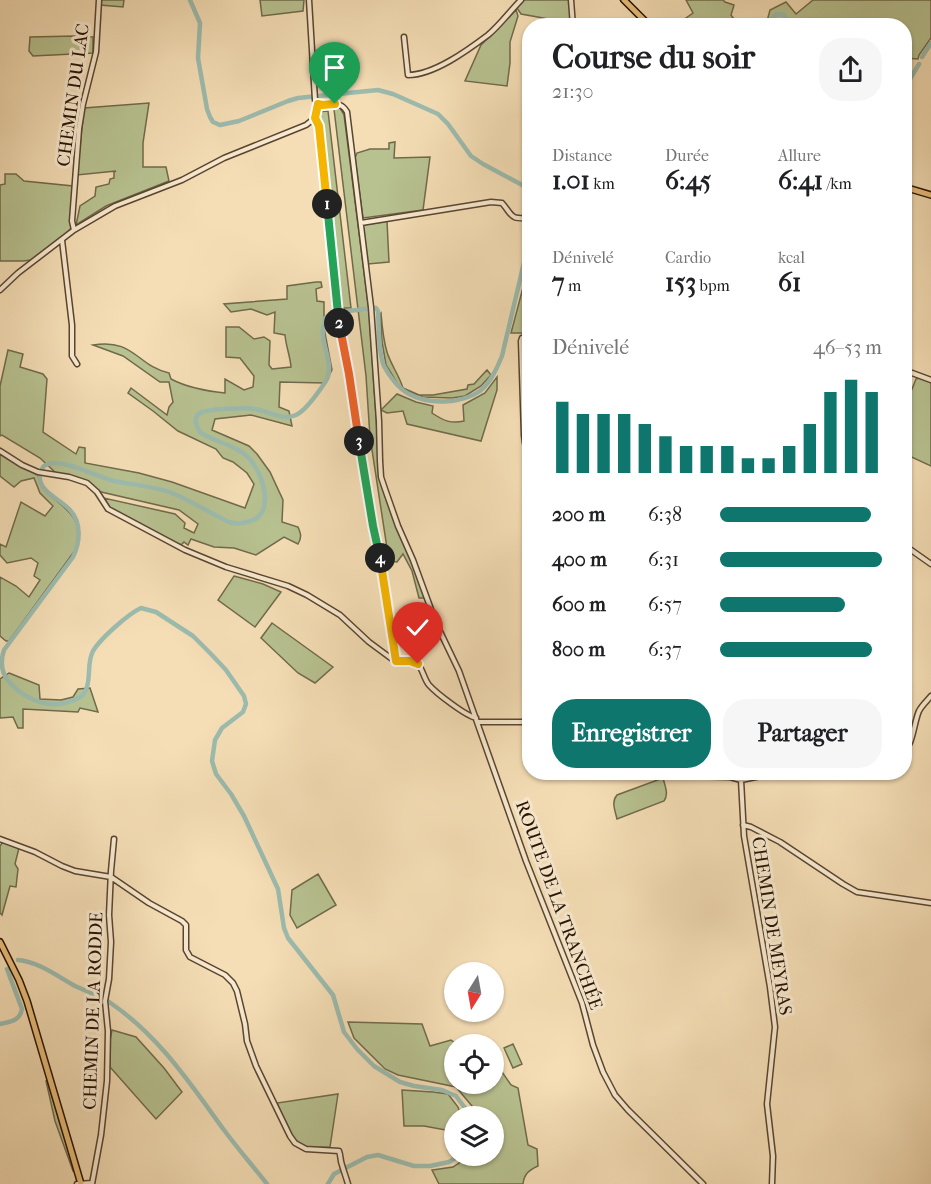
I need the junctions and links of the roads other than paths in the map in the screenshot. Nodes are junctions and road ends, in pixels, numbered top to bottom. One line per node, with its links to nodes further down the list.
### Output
1 (99, 0): 15 (street, CHEMIN DU LAC)
2 (309, 0): 9 (street)
3 (521, 0): 8 (street)
4 (571, 0): 6 (street)
5 (624, 0): 7 (main road)
6 (572, 18)
7 (642, 18)
8 (404, 37)
9 (318, 104): 10 (street); 14 (street, ROUTE DE LA TRANCHÉE)
10 (315, 118): 15 (street); 26 (street)
11 (912, 189): 12 (main road)
12 (931, 195)
13 (522, 218): 14 (street)
14 (361, 222): 28 (street, ROUTE DE LA TRANCHÉE)
15 (74, 230): 16 (street)
16 (62, 239): 17 (street); 19 (street)
17 (0, 290)
18 (522, 338): 20 (street)
19 (77, 364)
20 (522, 372)
21 (912, 373): 22 (street)
22 (931, 380)
23 (0, 451): 26 (street)
24 (912, 551): 25 (street)
25 (931, 564)
26 (396, 661): 28 (street)
27 (931, 696): 30 (street)
28 (477, 720): 29 (street); 41 (street, ROUTE DE LA TRANCHÉE)
29 (522, 722)
30 (912, 734)
31 (741, 780): 32 (street, CHEMIN DE MEYRAS)
32 (743, 825): 36 (street); 42 (street, CHEMIN DE MEYRAS)
33 (0, 839): 35 (street)
34 (114, 839): 35 (street, CHEMIN DE LA RODDE)
35 (111, 878): 39 (street, CHEMIN DE LA RODDE); 40 (street)
36 (931, 903)
37 (1, 946): 38 (main road)
38 (79, 1184): 39 (street)
39 (92, 1184)
40 (348, 1184)
41 (703, 1184)
42 (772, 1184)

